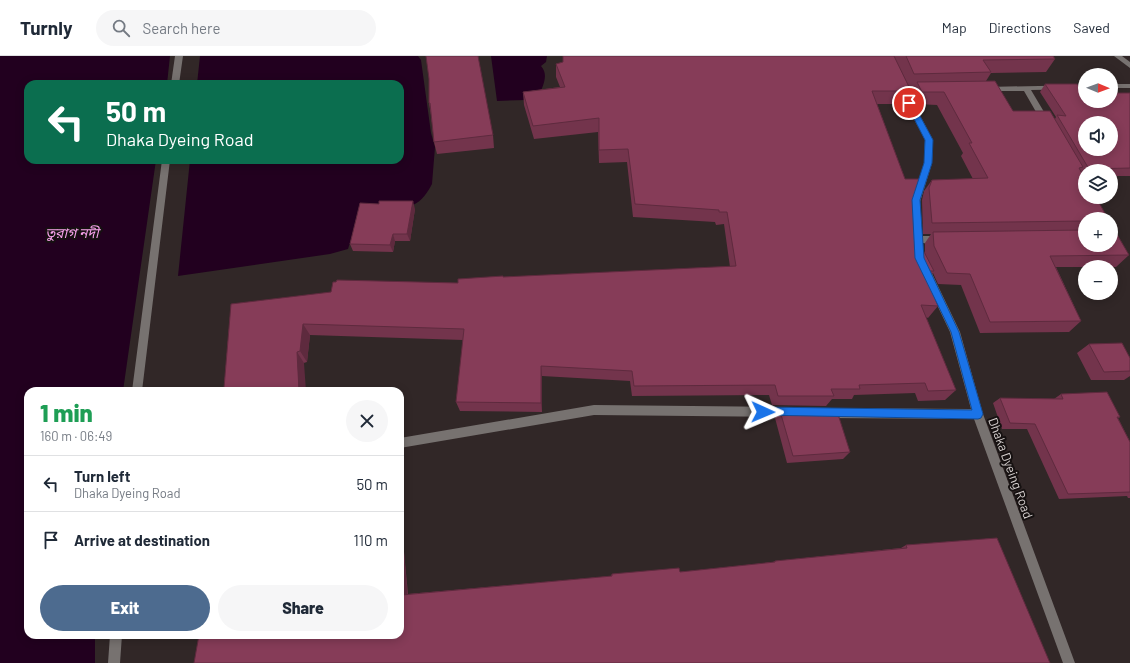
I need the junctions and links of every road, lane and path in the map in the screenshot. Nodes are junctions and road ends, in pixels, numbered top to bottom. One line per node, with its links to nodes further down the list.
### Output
1 (179, 56): 5 (street)
2 (1118, 56): 3 (street)
3 (1130, 66)
4 (897, 79): 13 (street)
5 (176, 80)
6 (1118, 86): 7 (street)
7 (1130, 86)
8 (1078, 87): 9 (street)
9 (1026, 88): 10 (street); 11 (street)
10 (980, 89)
11 (1049, 129)
12 (165, 164): 15 (street)
13 (917, 215)
14 (950, 238): 16 (street, Dhaka Dyeing Road)
15 (138, 387)
16 (978, 414): 17 (street); 20 (street, Dhaka Dyeing Road)
17 (404, 442)
18 (116, 639): 19 (street)
19 (114, 663)
20 (1069, 663)

